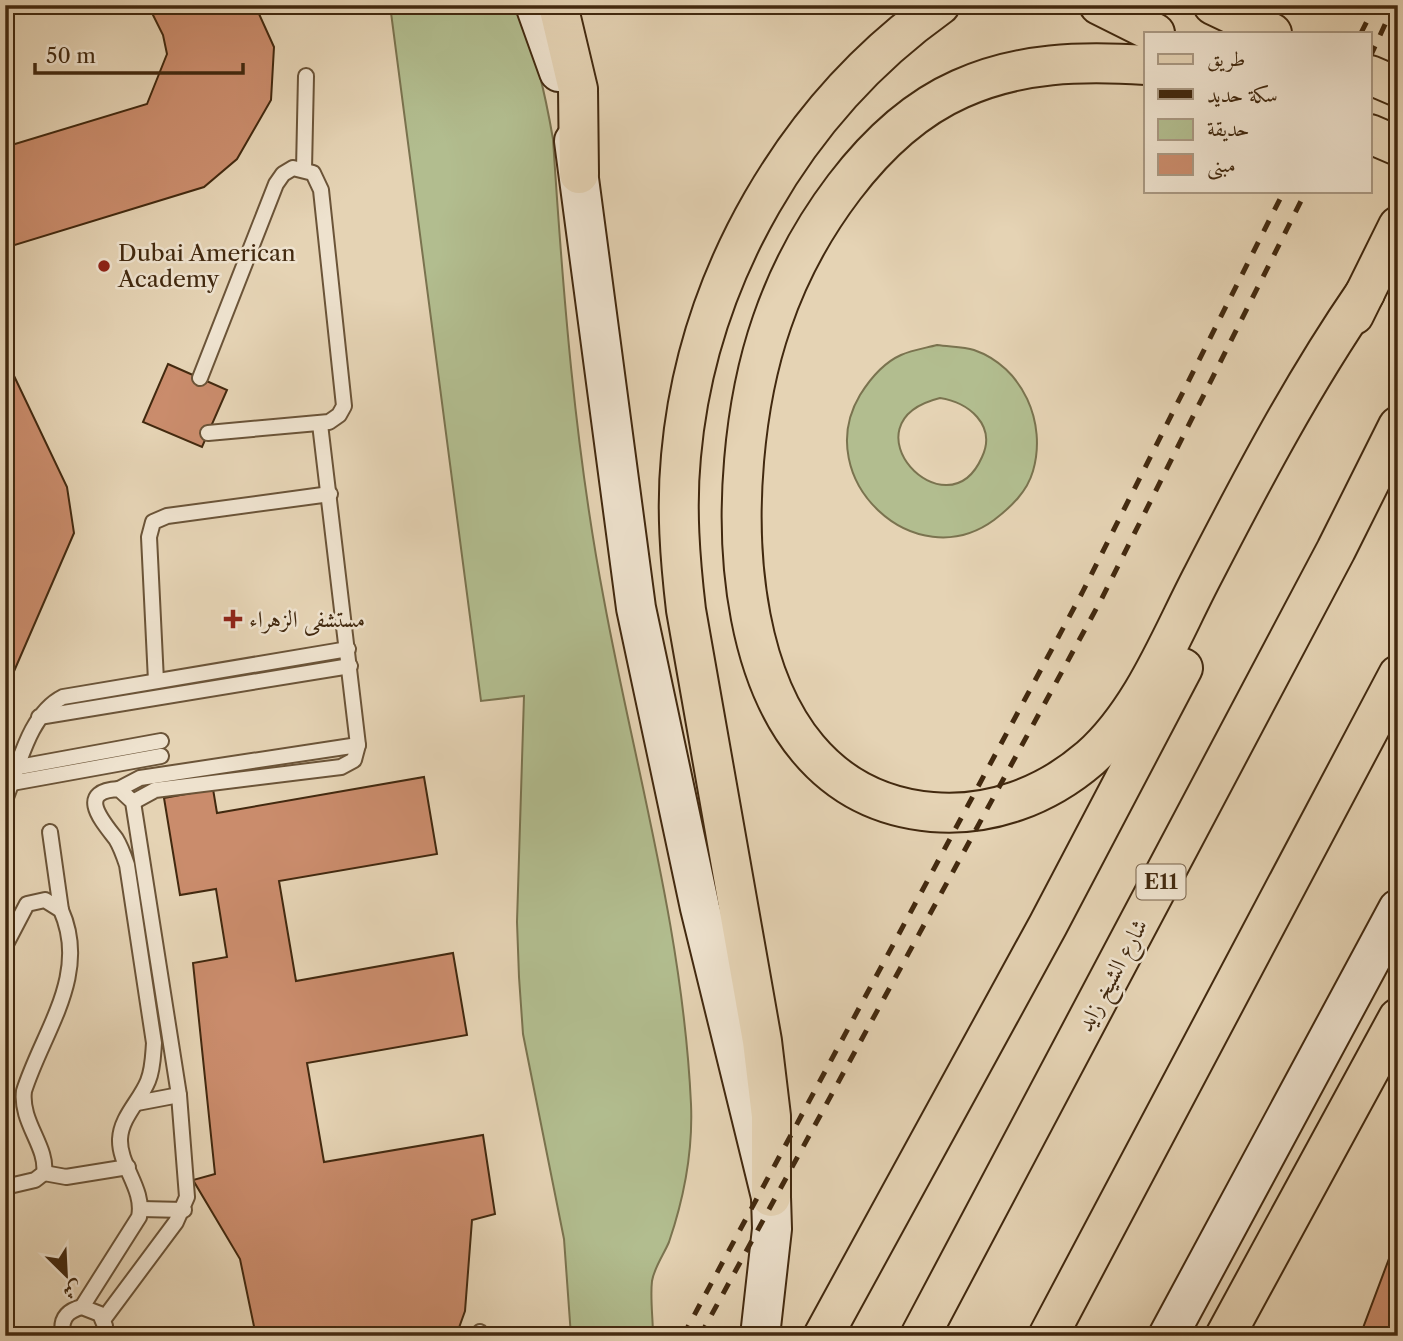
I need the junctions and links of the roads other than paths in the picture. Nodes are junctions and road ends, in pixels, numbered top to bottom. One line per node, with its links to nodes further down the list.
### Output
1 (535, 5): 15 (main road)
2 (558, 5): 15 (main road)
3 (940, 5): 44 (main road)
4 (1098, 5): 6 (main road)
5 (1213, 5): 7 (main road)
6 (1153, 32)
7 (1270, 32)
8 (1144, 65): 17 (main road)
9 (306, 76): 14 (lane)
10 (1372, 76): 11 (main road)
11 (1398, 87)
12 (1372, 135): 13 (main road)
13 (1398, 146)
14 (304, 169): 18 (lane); 19 (lane)
15 (579, 174): 44 (main road)
16 (1398, 226): 17 (main road)
17 (1365, 293): 52 (main road)
18 (200, 378)
19 (320, 424): 21 (lane); 22 (lane)
20 (1398, 426): 53 (main road, شارع الشيخ زايد / E11)
21 (208, 433)
22 (330, 494): 23 (lane); 26 (lane)
23 (348, 649): 24 (lane); 26 (lane)
24 (350, 666): 27 (lane); 28 (lane)
25 (1398, 675): 54 (main road)
26 (156, 681): 27 (lane)
27 (39, 717): 29 (lane)
28 (358, 745): 31 (lane); 33 (lane)
29 (19, 767): 30 (lane); 30 (lane)
30 (12, 783): 32 (lane)
31 (119, 789): 33 (lane); 40 (lane)
32 (5, 800)
33 (133, 802): 39 (lane)
34 (50, 832): 36 (lane)
35 (1398, 909): 55 (main road)
36 (61, 910): 37 (lane); 42 (lane)
37 (5, 946)
38 (1398, 1018): 56 (main road)
39 (179, 1095): 40 (lane); 46 (lane)
40 (137, 1103): 41 (lane)
41 (128, 1167): 42 (lane); 45 (lane)
42 (44, 1173): 43 (lane)
43 (5, 1187)
44 (771, 1196): 51 (main road)
45 (141, 1209): 46 (lane); 47 (lane)
46 (184, 1210): 48 (lane)
47 (82, 1307): 48 (lane); 49 (lane)
48 (103, 1320): 50 (lane)
49 (63, 1336)
50 (104, 1336)
51 (760, 1336)
52 (823, 1336)
53 (920, 1336)
54 (1048, 1336)
55 (1168, 1336)
56 (1225, 1336)

